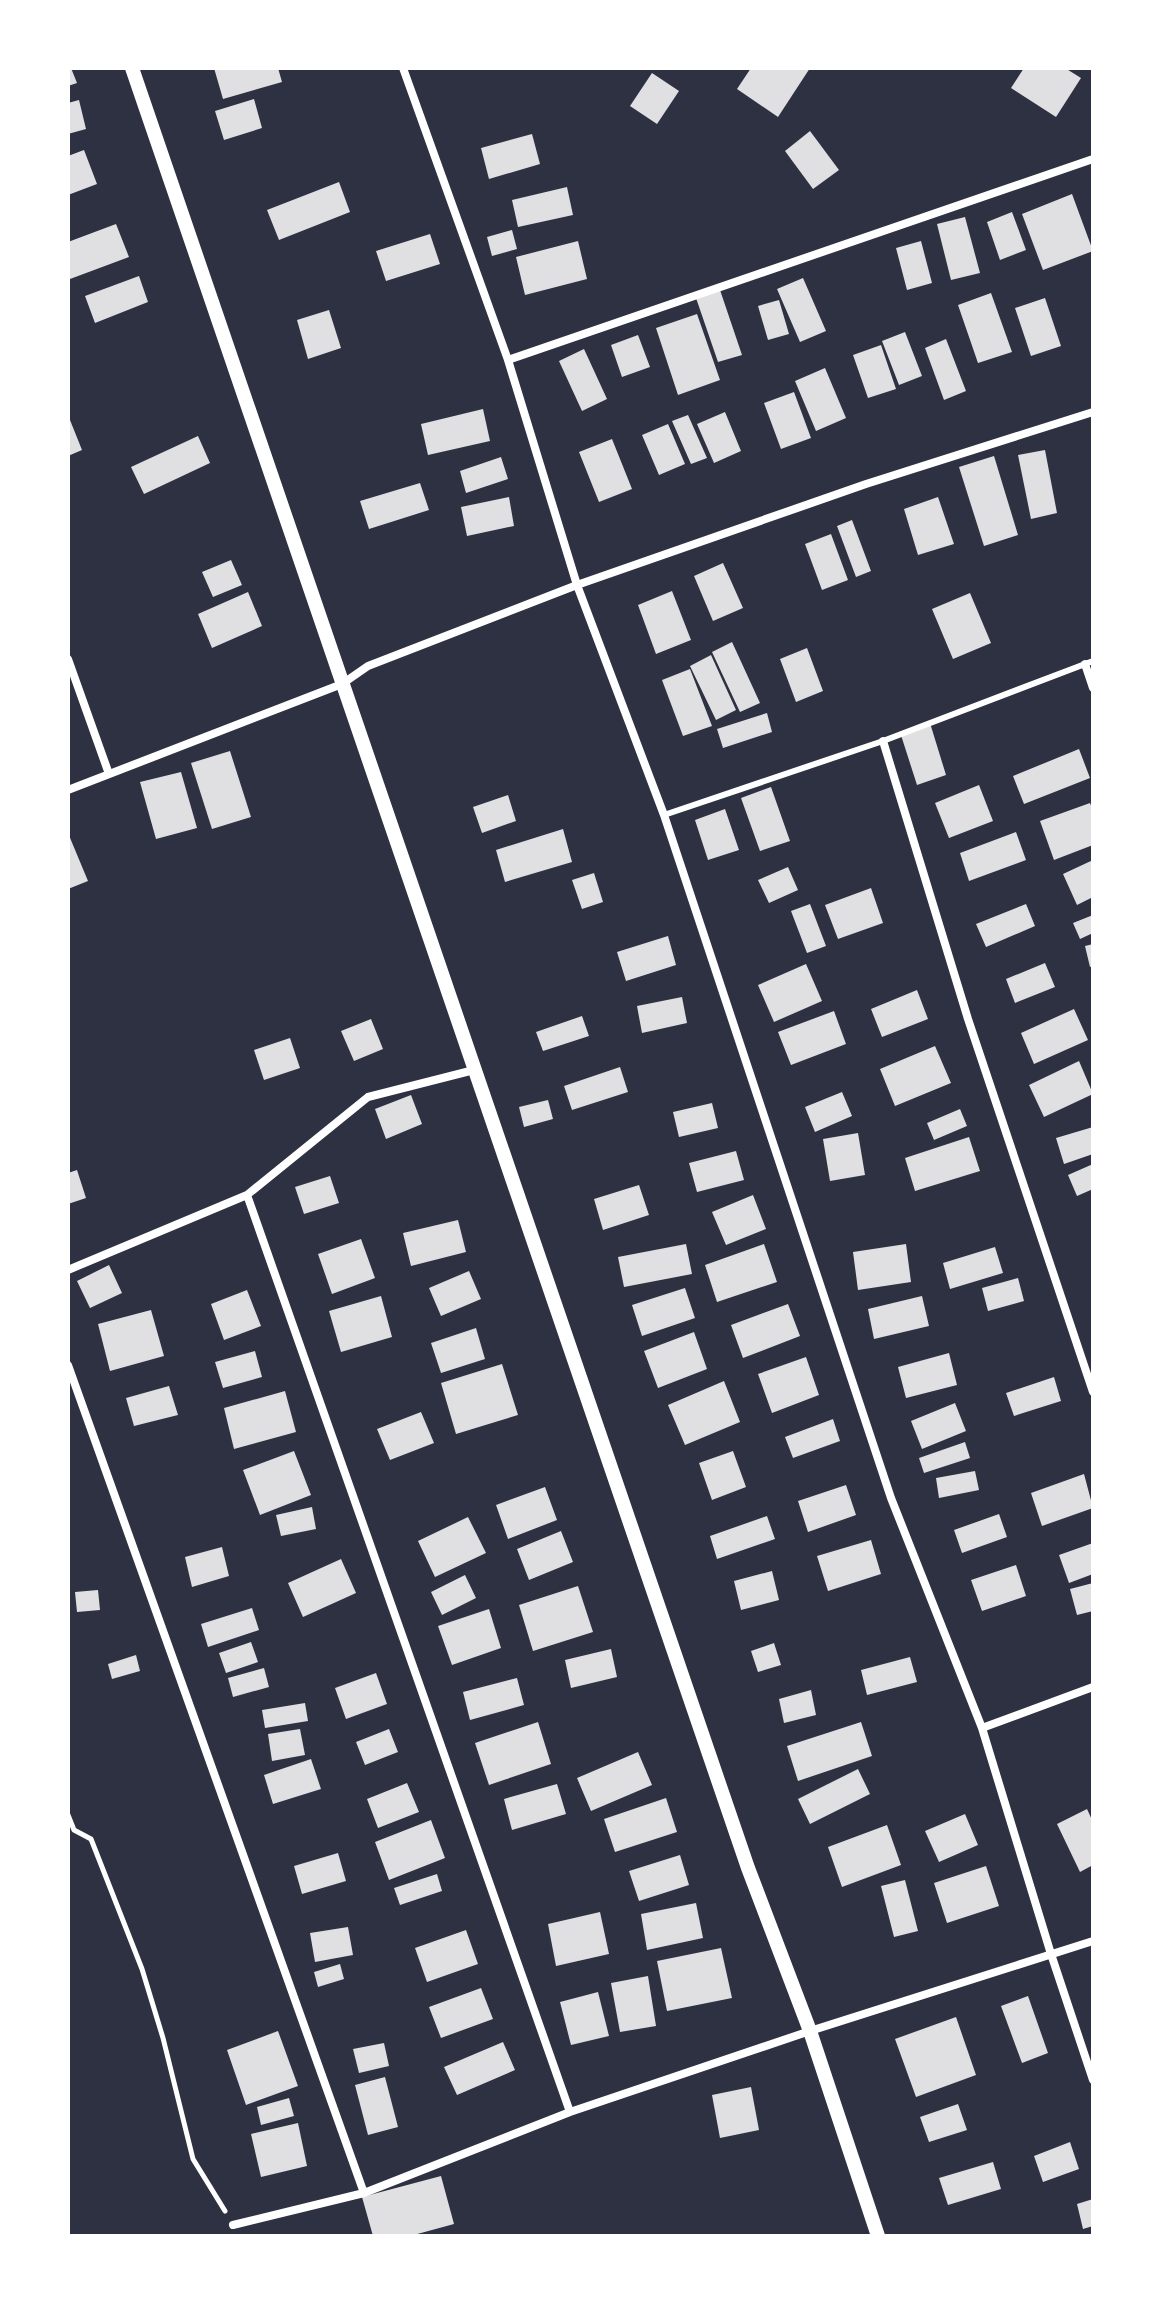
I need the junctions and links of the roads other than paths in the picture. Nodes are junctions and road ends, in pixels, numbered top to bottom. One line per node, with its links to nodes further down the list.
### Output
1 (132, 68): 9 (street)
2 (403, 68): 4 (street)
3 (1093, 159): 4 (street)
4 (508, 360): 6 (street)
5 (1093, 412): 6 (street)
6 (577, 585): 9 (street); 14 (street)
7 (68, 659): 12 (street)
8 (1089, 663): 10 (street); 11 (lane)
9 (342, 684): 12 (street); 15 (street)
10 (1093, 688)
11 (883, 741): 14 (lane); 19 (street)
12 (109, 774): 13 (street)
13 (68, 790)
14 (664, 815): 21 (street)
15 (474, 1070): 16 (street); 24 (street)
16 (247, 1195): 17 (street); 26 (street)
17 (68, 1270)
18 (68, 1365): 27 (street)
19 (1093, 1392)
20 (1093, 1687): 21 (street)
21 (982, 1728): 23 (street)
22 (1093, 1941): 23 (street)
23 (1051, 1954): 24 (street); 25 (street)
24 (810, 2031): 26 (street); 29 (street)
25 (1093, 2080)
26 (570, 2112): 27 (street)
27 (364, 2193): 28 (street)
28 (233, 2225)
29 (878, 2236)

